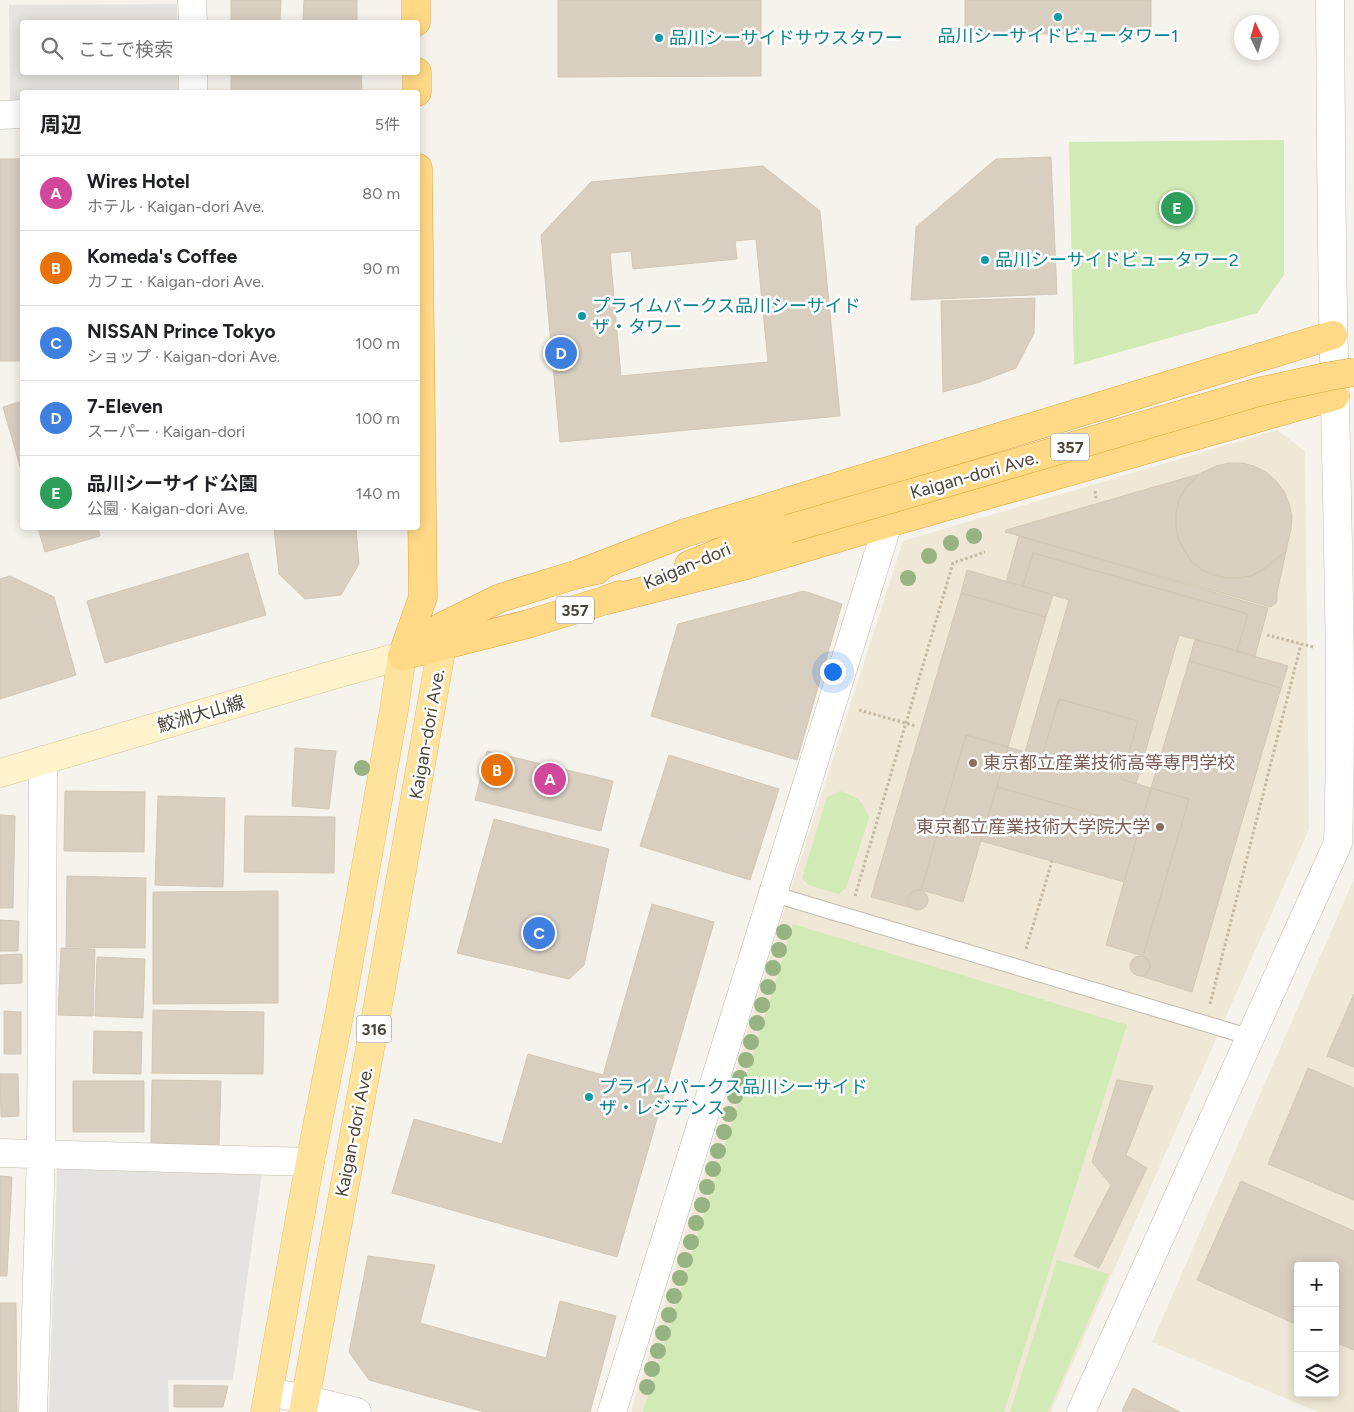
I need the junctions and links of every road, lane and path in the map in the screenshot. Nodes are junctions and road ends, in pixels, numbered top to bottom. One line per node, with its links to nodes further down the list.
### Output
1 (192, 0): 4 (street)
2 (416, 0): 5 (highway)
3 (1330, 0): 12 (street)
4 (193, 20)
5 (416, 20)
6 (193, 75): 8 (street)
7 (417, 75): 9 (highway)
8 (193, 90)
9 (417, 90)
10 (0, 114): 11 (street)
11 (20, 114)
12 (1333, 335): 15 (street); 19 (highway)
13 (420, 340): 20 (highway)
14 (1354, 372): 17 (highway, Kaigan-dori Ave. / 357, bridge)
15 (1335, 396): 16 (highway); 37 (street)
16 (888, 523): 21 (highway); 33 (street)
17 (741, 544): 19 (highway, Kaigan-dori / 357); 21 (highway, Kaigan-dori / 357)
18 (986, 552): 28 (path)
19 (578, 574): 23 (highway, Kaigan-dori / 357)
20 (423, 597): 23 (highway); 26 (highway)
21 (603, 601): 23 (highway, Kaigan-dori / 357)
22 (1266, 635): 24 (path)
23 (442, 636): 26 (highway, Kaigan-dori / 357); 42 (main road, Kaigan-dori Ave. / 316)
24 (1301, 644): 25 (path); 36 (path)
25 (1314, 647)
26 (402, 656): 30 (main road, 鮫洲大山線); 40 (main road, Kaigan-dori Ave. / 316)
27 (853, 708): 28 (path)
28 (907, 723): 29 (path); 34 (path)
29 (916, 726)
30 (43, 760): 31 (main road, 鮫洲大山線); 39 (street)
31 (0, 773)
32 (1052, 861): 35 (path)
33 (773, 894): 34 (lane); 45 (street)
34 (849, 917): 35 (lane)
35 (1020, 968): 36 (lane)
36 (1205, 1024): 37 (lane)
37 (1250, 1037): 46 (street)
38 (0, 1153): 39 (street)
39 (41, 1154): 40 (street); 43 (street)
40 (310, 1162): 41 (main road, Kaigan-dori Ave. / 316)
41 (267, 1402): 42 (street)
42 (304, 1405): 44 (street)
43 (33, 1412)
44 (357, 1412)
45 (612, 1412)
46 (1082, 1412)

